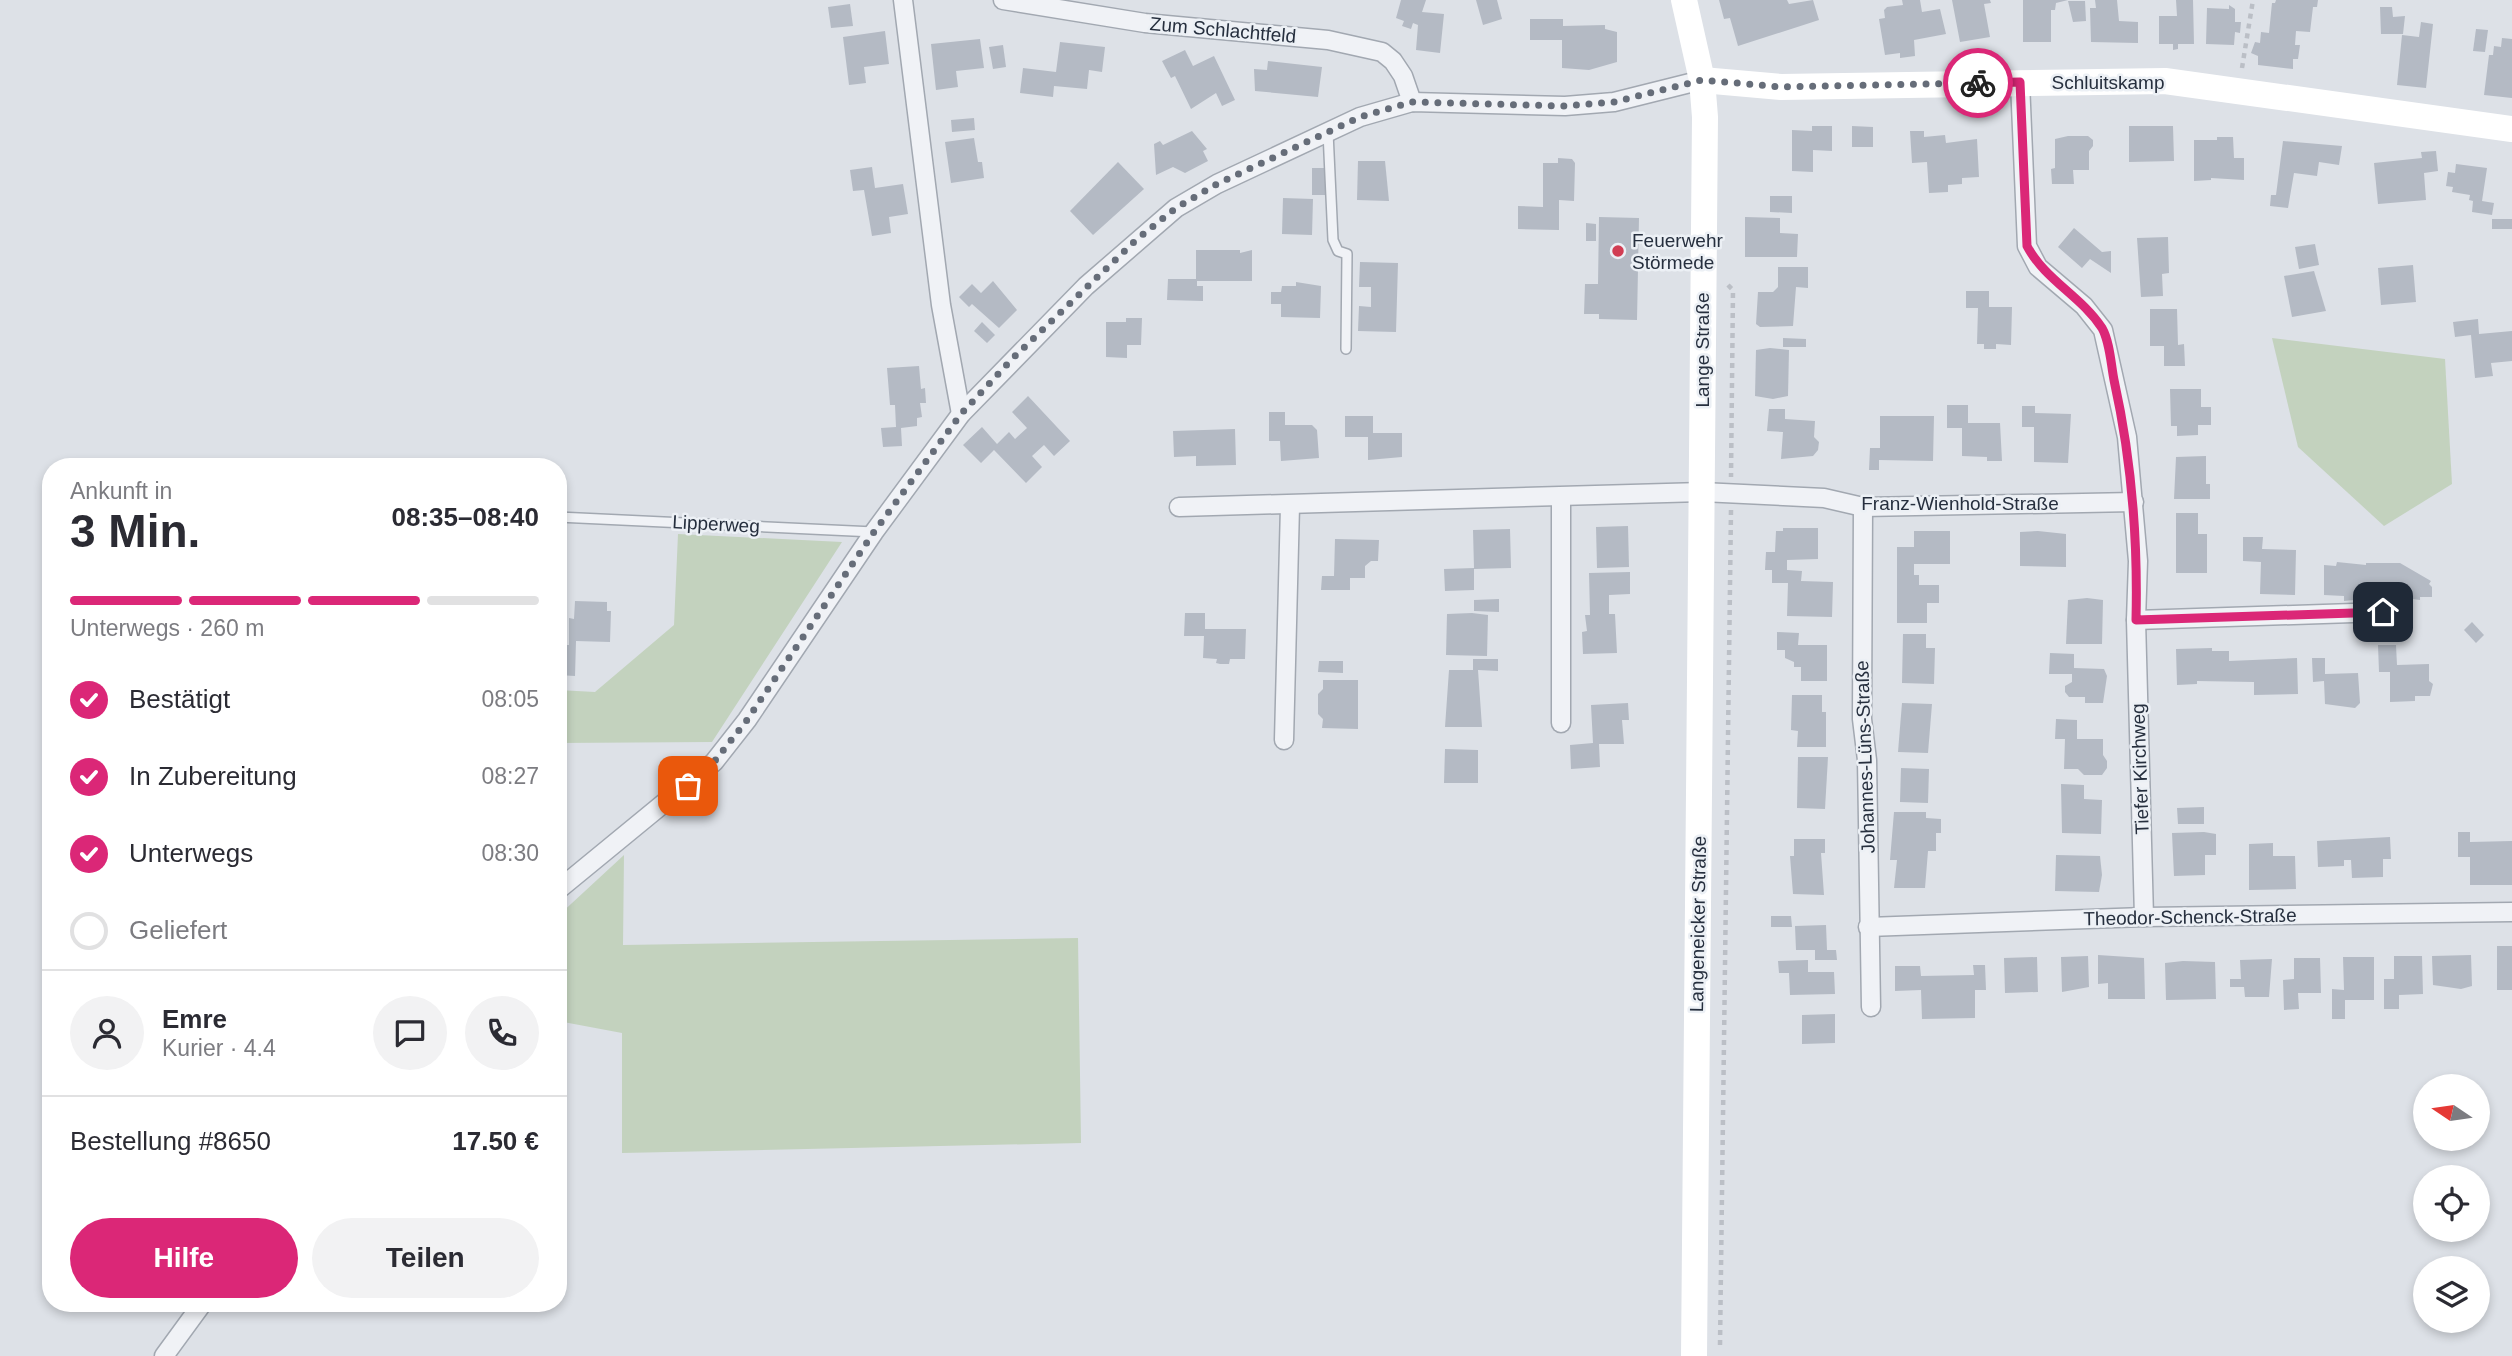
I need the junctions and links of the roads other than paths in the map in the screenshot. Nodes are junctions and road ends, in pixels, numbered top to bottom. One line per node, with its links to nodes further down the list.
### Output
1 (904, 0): 10 (street)
2 (1003, 0): 6 (street, Zum Schlachtfeld)
3 (1684, 0): 4 (main road, Lange Straße)
4 (1702, 80): 5 (main road, Schluitskamp); 6 (street); 11 (main road, Lange Straße)
5 (2020, 82): 7 (main road, Schluitskamp); 13 (street, Tiefer Kirchweg)
6 (1412, 102): 8 (street)
7 (2512, 130)
8 (1328, 132): 9 (lane); 10 (street)
9 (1346, 349)
10 (961, 414): 18 (street)
11 (1702, 492): 12 (street, Franz-Wienhold-Straße); 16 (street, Franz-Wienhold-Straße); 30 (main road, Langeneicker Straße)
12 (1561, 497): 14 (street, Franz-Wienhold-Straße); 21 (street)
13 (2134, 502): 16 (street, Franz-Wienhold-Straße); 20 (street, Tiefer Kirchweg)
14 (1290, 506): 15 (street, Franz-Wienhold-Straße); 22 (street)
15 (1179, 507)
16 (1863, 507): 26 (street, Johannes-Lüns-Straße)
17 (567, 517): 18 (lane, Lipperweg)
18 (874, 532): 23 (street)
19 (2383, 612): 20 (street)
20 (2136, 620): 25 (street, Tiefer Kirchweg)
21 (1561, 723)
22 (1284, 740)
23 (567, 883)
24 (2512, 912): 25 (street, Theodor-Schenck-Straße)
25 (2144, 917): 26 (street, Theodor-Schenck-Straße)
26 (1868, 927): 27 (street, Johannes-Lüns-Straße)
27 (1871, 1007)
28 (196, 1312): 29 (street)
29 (164, 1356)
30 (1694, 1356)

